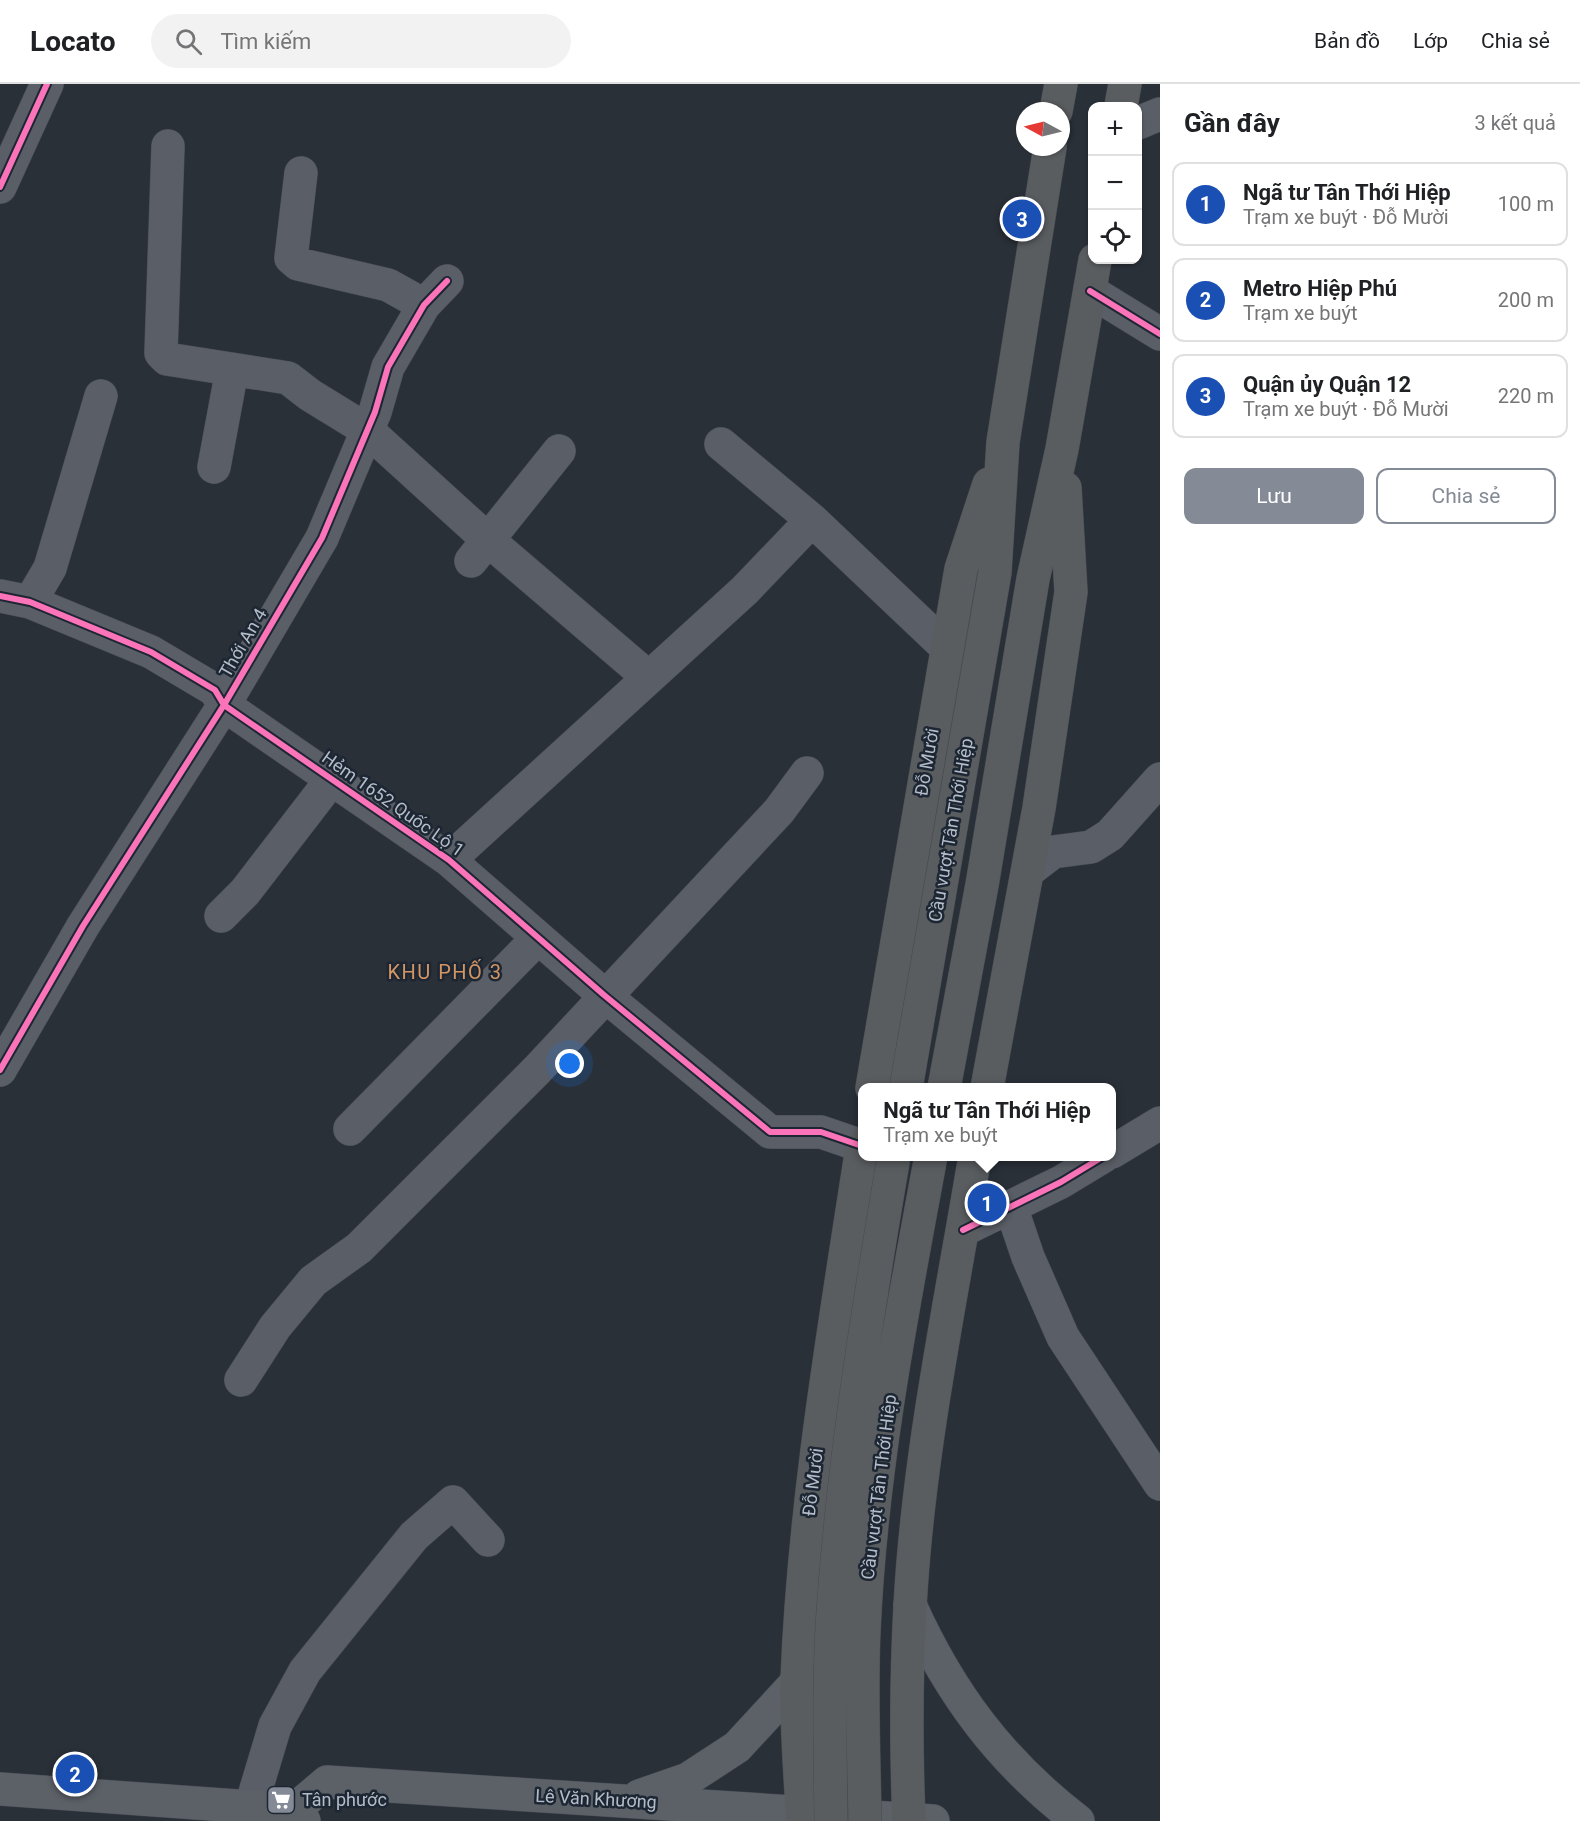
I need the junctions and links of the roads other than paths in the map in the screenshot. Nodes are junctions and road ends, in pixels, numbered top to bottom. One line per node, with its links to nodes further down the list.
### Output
1 (47, 84): 11 (street)
2 (1060, 84): 4 (highway)
3 (1125, 84): 5 (highway)
4 (1057, 102)
5 (1122, 102)
6 (1160, 114): 7 (street)
7 (1142, 121)
8 (168, 146): 17 (street)
9 (1049, 156): 20 (highway, Đỗ Mười)
10 (301, 173): 15 (street)
11 (0, 187)
12 (1094, 264): 14 (highway)
13 (447, 281): 15 (street, Thới An 4)
14 (1090, 291): 16 (street); 22 (highway)
15 (424, 305): 19 (street, Thới An 4)
16 (1160, 334)
17 (232, 370): 19 (street); 24 (street)
18 (102, 396): 28 (street)
19 (367, 430): 26 (street); 31 (street, Thới An 4)
20 (1003, 442): 27 (highway, Đỗ Mười); 29 (highway, Đỗ Mười)
21 (721, 444): 25 (street)
22 (1062, 449): 36 (highway); 43 (highway)
23 (559, 451): 26 (street)
24 (214, 467)
25 (812, 520): 29 (street); 30 (street)
26 (480, 550): 30 (street)
27 (995, 572): 42 (highway, Cầu vượt Tân Thới Hiệp)
28 (15, 599): 31 (street, Hẻm 1652 Quốc Lộ 1)
29 (947, 648): 41 (highway, Đỗ Mười)
30 (648, 677): 35 (street)
31 (224, 705): 33 (street, Hẻm 1652 Quốc Lộ 1); 40 (street, Thới An 4)
32 (807, 773): 39 (street)
33 (332, 779): 35 (street, Hẻm 1652 Quốc Lộ 1); 37 (street)
34 (1160, 779): 36 (street)
35 (449, 860): 38 (street, Hẻm 1652 Quốc Lộ 1)
36 (1028, 871): 44 (highway)
37 (220, 916)
38 (538, 938): 39 (street, Hẻm 1652 Quốc Lộ 1); 46 (street)
39 (604, 995): 47 (street, Hẻm 1652 Quốc Lộ 1); 56 (street)
40 (0, 1070)
41 (873, 1083)
42 (907, 1083)
43 (945, 1083)
44 (988, 1083)
45 (1160, 1123): 48 (street)
46 (350, 1130)
47 (858, 1145)
48 (1116, 1150)
49 (860, 1161): 60 (highway, Đỗ Mười)
50 (893, 1161): 67 (highway, Cầu vượt Tân Thới Hiệp, bridge)
51 (930, 1161): 69 (highway, Cầu vượt Tân Thới Hiệp, bridge)
52 (974, 1161): 55 (highway)
53 (1096, 1161): 54 (street)
54 (1011, 1207): 55 (street); 57 (street)
55 (963, 1230): 59 (highway)
56 (241, 1380)
57 (1160, 1484)
58 (488, 1540): 65 (street)
59 (910, 1605): 62 (highway); 70 (main road)
60 (797, 1682): 61 (highway, Đỗ Mười); 64 (main road)
61 (799, 1718): 62 (highway); 67 (highway, Đỗ Mười)
62 (906, 1720): 68 (highway)
63 (0, 1789): 65 (main road, Lê Văn Khương)
64 (625, 1800): 66 (main road, Lê Văn Khương); 67 (main road, Lê Văn Khương)
65 (252, 1814): 66 (main road, Lê Văn Khương)
66 (299, 1816)
67 (812, 1818): 68 (main road, Lê Văn Khương)
68 (917, 1820)
69 (865, 1821)
70 (1078, 1821)

